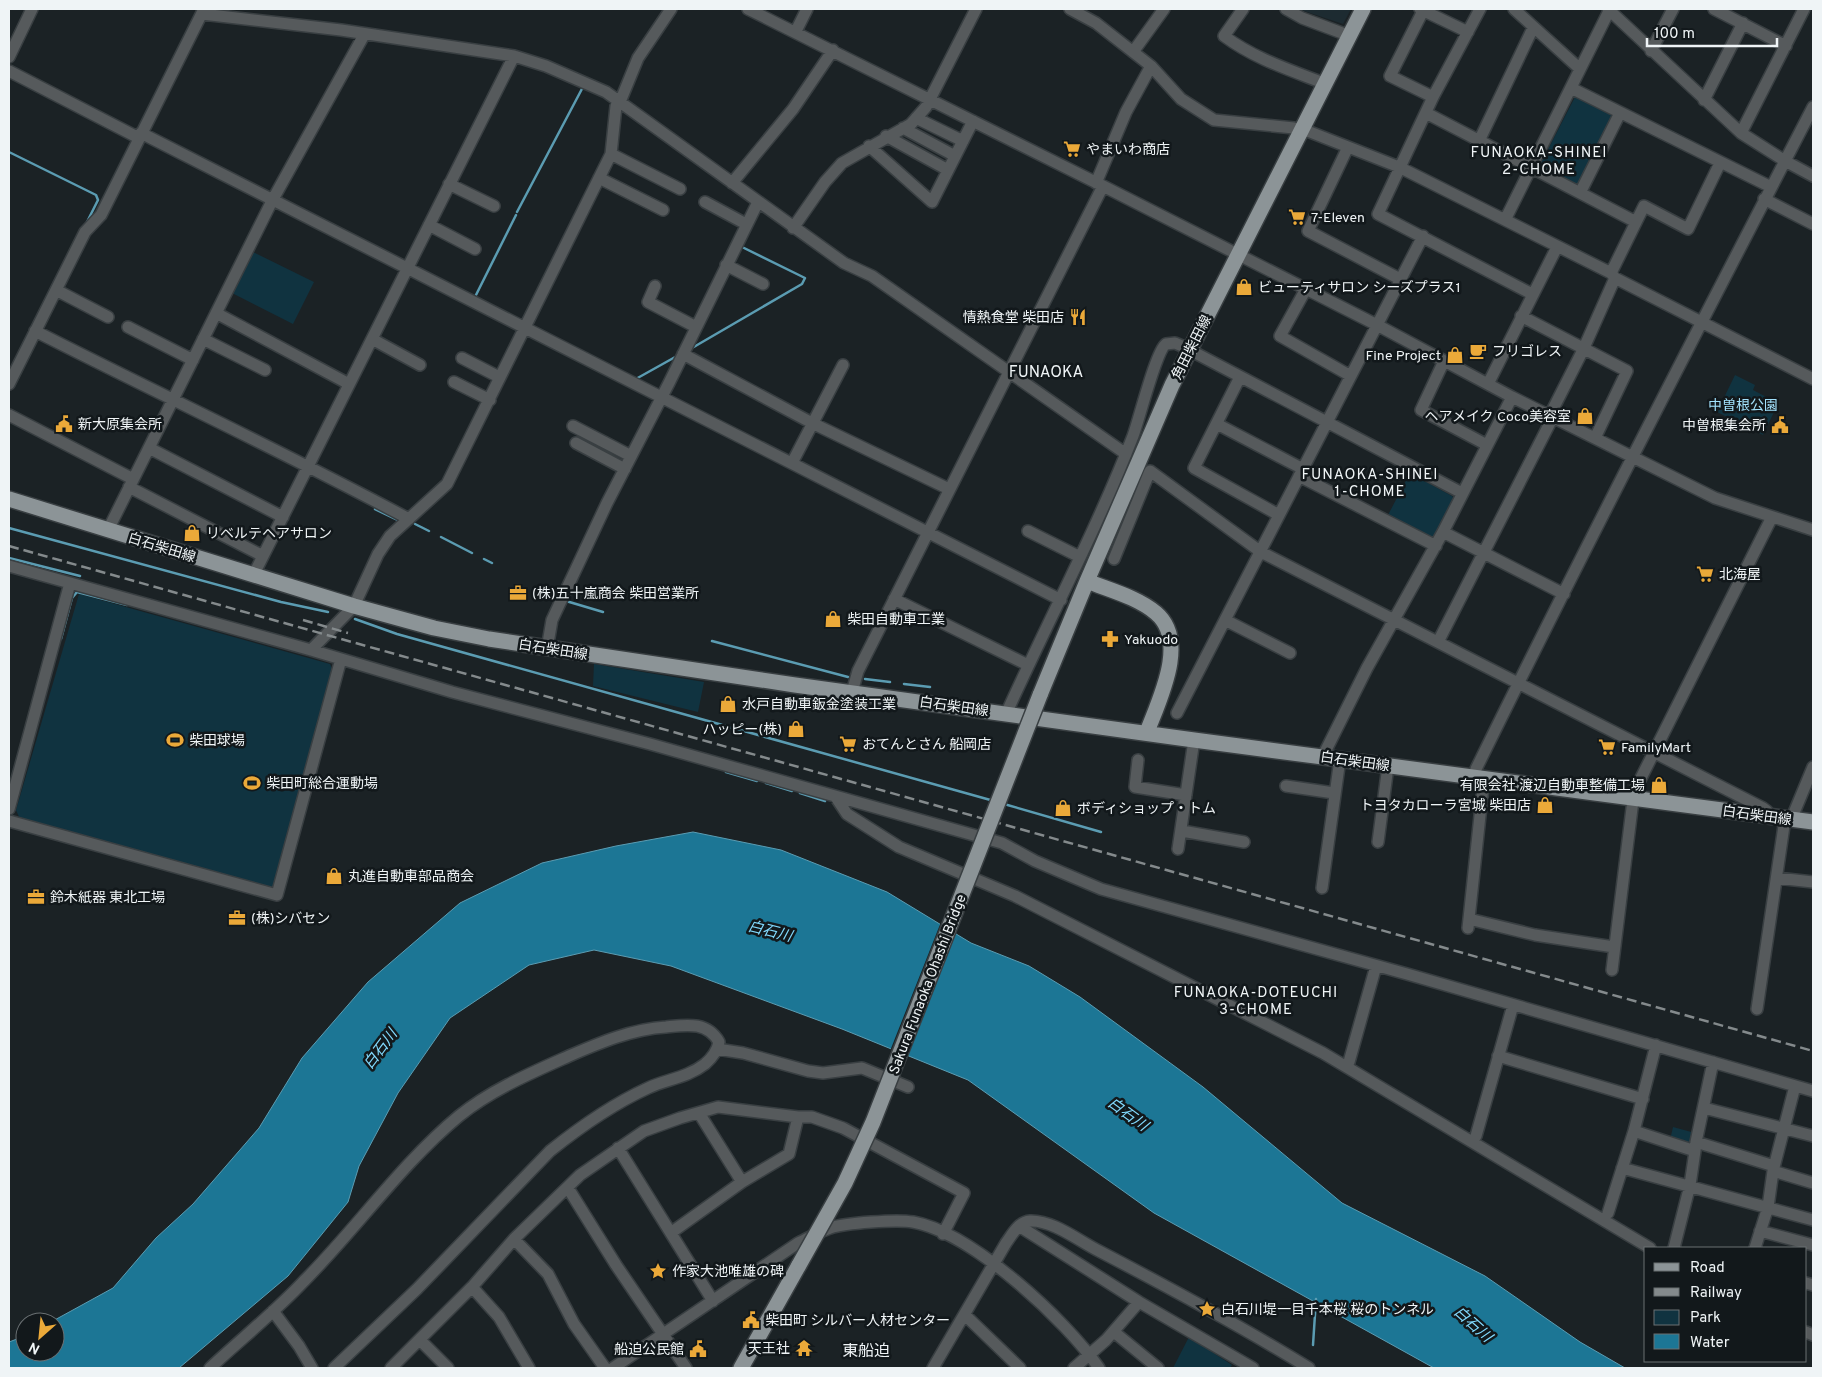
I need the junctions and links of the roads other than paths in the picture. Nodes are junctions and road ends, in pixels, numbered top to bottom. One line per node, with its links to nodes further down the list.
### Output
1 (32, 9): 30 (street)
2 (671, 9): 39 (street)
3 (748, 9): 21 (street)
4 (808, 9): 21 (street)
5 (976, 9): 37 (street)
6 (1070, 9): 28 (street)
7 (1164, 9): 28 (street)
8 (1243, 9): 34 (street)
9 (1286, 9): 24 (street)
10 (1364, 9): 24 (main road, 角田柴田線)
11 (1422, 9): 22 (street); 36 (street)
12 (1480, 9): 22 (street)
13 (1514, 9): 20 (street)
14 (1673, 9): 27 (street)
15 (1714, 9): 19 (street)
16 (1804, 9): 25 (street)
17 (1608, 10): 27 (street); 32 (street)
18 (203, 11): 23 (street); 48 (street)
19 (1743, 23): 25 (street); 38 (street)
20 (1533, 28): 32 (street); 50 (street)
21 (796, 31): 26 (street)
22 (1468, 32): 36 (street)
23 (364, 35): 29 (street); 70 (street)
24 (1350, 36): 34 (main road, 角田柴田線)
25 (1786, 46): 47 (street)
26 (833, 50): 37 (street); 63 (street)
27 (1651, 51): 38 (street)
28 (1133, 52): 31 (street)
29 (514, 56): 39 (street); 64 (street)
30 (9, 57)
31 (1151, 66): 46 (street); 65 (street)
32 (1580, 69): 35 (street)
33 (9, 71): 48 (street)
34 (1326, 84): 46 (main road, 角田柴田線)
35 (1571, 88): 42 (street); 59 (street)
36 (1433, 97): 41 (street)
37 (929, 100): 43 (street); 44 (street)
38 (1704, 100): 47 (street)
39 (620, 102): 54 (street); 63 (street)
40 (1813, 107): 56 (street)
41 (1426, 113): 50 (street); 58 (street)
42 (1620, 113): 57 (street); 68 (street)
43 (916, 118): 45 (street); 51 (street)
44 (973, 121): 51 (street); 65 (street)
45 (903, 128): 49 (street); 55 (street)
46 (1302, 130): 53 (street); 84 (main road, 角田柴田線)
47 (1741, 132): 56 (street)
48 (140, 135): 70 (street); 92 (street)
49 (886, 136): 52 (street); 60 (street)
50 (1478, 140): 59 (street)
51 (963, 141): 55 (street)
52 (869, 146): 60 (street); 80 (street)
53 (1348, 147): 58 (street); 88 (street)
54 (611, 154): 62 (street); 67 (street)
55 (955, 156): 60 (street)
56 (1785, 161): 61 (street); 66 (street)
57 (1720, 163): 66 (street); 76 (street)
58 (1398, 167): 75 (street); 81 (street)
59 (1530, 168): 68 (street); 75 (street)
60 (948, 170)
61 (1813, 176)
62 (599, 178): 74 (street); 101 (street)
63 (732, 183): 72 (street)
64 (449, 184): 73 (street); 79 (street)
65 (1100, 184): 84 (street); 114 (street)
66 (1772, 187): 69 (street)
67 (680, 189)
68 (1580, 193): 76 (street)
69 (1764, 199): 78 (street); 97 (street)
70 (272, 201): 86 (street); 94 (street)
71 (705, 202): 77 (street)
72 (758, 202): 77 (street); 80 (street)
73 (494, 206)
74 (663, 210)
75 (1505, 220): 82 (street)
76 (1636, 222): 87 (street)
77 (746, 224): 85 (street)
78 (1813, 224)
79 (429, 225): 83 (street); 86 (street)
80 (793, 228): 114 (street)
81 (1423, 236): 88 (street); 93 (street)
82 (1557, 247): 87 (street); 93 (street)
83 (474, 249)
84 (1238, 255): 91 (street); 105 (main road, 角田柴田線)
85 (726, 265): 89 (street); 100 (street)
86 (407, 269): 101 (street); 104 (street)
87 (1613, 275): 97 (street); 106 (street)
88 (1400, 279): 98 (street)
89 (763, 284)
90 (655, 286): 100 (street)
91 (1306, 289): 98 (street); 115 (street)
92 (56, 290): 96 (street); 102 (street)
93 (1532, 294): 95 (street)
94 (216, 313): 103 (street); 121 (street)
95 (1521, 316): 106 (street); 122 (street)
96 (108, 317)
97 (1701, 322): 118 (street); 139 (street)
98 (1377, 325): 110 (street); 115 (street)
99 (128, 327): 109 (street)
100 (696, 327): 107 (street)
101 (524, 329): 117 (street); 124 (street)
102 (35, 331): 120 (street); 126 (street)
103 (203, 339): 109 (street); 113 (street)
104 (372, 339): 111 (street); 121 (street)
105 (1190, 350): 116 (street); 137 (street); 165 (main road, 角田柴田線)
106 (1583, 350): 128 (street); 133 (street)
107 (683, 354): 124 (street); 129 (street)
108 (462, 358): 117 (street)
109 (192, 360): 126 (street)
110 (1444, 361): 122 (street); 135 (street)
111 (420, 364)
112 (843, 365): 129 (street)
113 (266, 370)
114 (1009, 370): 137 (street); 145 (street)
115 (1349, 375): 130 (street)
116 (1240, 377): 130 (street); 131 (street)
117 (499, 378): 125 (street)
118 (1813, 379)
119 (454, 382): 125 (street)
120 (9, 384)
121 (349, 384): 141 (street)
122 (1488, 384): 123 (street)
123 (1512, 397): 128 (street); 135 (street)
124 (661, 398): 138 (street); 140 (street)
125 (490, 400): 151 (street)
126 (173, 401): 136 (street); 141 (street)
127 (9, 415): 144 (street)
128 (1551, 416): 133 (street); 159 (street)
129 (812, 422): 140 (street); 145 (street)
130 (1326, 422): 143 (street); 146 (street)
131 (1217, 424): 143 (street); 148 (street)
132 (573, 426): 138 (street)
133 (1595, 438): 139 (street)
134 (576, 443): 142 (street)
135 (1487, 445): 146 (street)
136 (149, 448): 144 (street); 149 (street)
137 (1126, 454): 161 (street)
138 (631, 456): 142 (street)
139 (1632, 456): 150 (street); 167 (street)
140 (792, 463): 155 (street)
141 (308, 467): 149 (street); 151 (street)
142 (625, 469): 174 (street)
143 (1301, 472): 148 (street); 157 (street)
144 (131, 483): 152 (street); 160 (street)
145 (948, 489): 155 (street)
146 (1462, 493): 156 (street)
147 (9, 499): 152 (main road, 白石柴田線)
148 (1278, 516): 158 (street)
149 (283, 517): 160 (street)
150 (1772, 517): 153 (street); 186 (street)
151 (409, 519): 170 (street)
152 (108, 530): 164 (main road, 白石柴田線)
153 (1813, 530)
154 (1028, 531): 161 (street)
155 (928, 532): 168 (street); 169 (street)
156 (1443, 532): 157 (street); 159 (street)
157 (1436, 546): 172 (street)
158 (1261, 552): 162 (street); 171 (street); 172 (street)
159 (1484, 553): 167 (street); 173 (street)
160 (263, 556): 164 (street)
161 (1080, 557): 169 (street)
162 (1114, 558)
163 (9, 566): 166 (street)
164 (253, 576): 170 (main road, 白石柴田線)
165 (1087, 580): 181 (main road, 角田柴田線); 184 (main road)
166 (70, 583): 175 (street); 198 (street)
167 (1564, 594): 179 (street)
168 (894, 599): 178 (street); 180 (street)
169 (1061, 600): 178 (street)
170 (354, 606): 174 (main road, 白石柴田線); 175 (street)
171 (1225, 620): 176 (street); 182 (street)
172 (1394, 620): 173 (street); 187 (street)
173 (1438, 642): 179 (street)
174 (547, 649): 180 (main road, 白石柴田線)
175 (311, 650): 177 (street)
176 (1290, 653)
177 (341, 659): 196 (street); 201 (street)
178 (1028, 665): 183 (street)
179 (1518, 683): 186 (street); 192 (street)
180 (852, 692): 183 (main road, 白石柴田線)
181 (1040, 695): 271 (main road, Sakura Funaoka Ohashi Bridge, bridge)
182 (1177, 713)
183 (1006, 714): 184 (main road, 白石柴田線)
184 (1147, 732): 185 (main road, 白石柴田線)
185 (1194, 740): 187 (main road, 白石柴田線); 195 (street)
186 (1653, 753): 197 (street); 199 (street)
187 (1323, 756): 188 (main road, 白石柴田線)
188 (1340, 759): 190 (main road, 白石柴田線); 194 (street)
189 (1138, 760): 195 (street)
190 (1388, 766): 192 (main road, 白石柴田線); 205 (street)
191 (1813, 767): 200 (street)
192 (1479, 777): 197 (main road, 白石柴田線); 210 (street)
193 (1286, 786): 194 (street)
194 (1334, 794): 209 (street)
195 (1186, 795): 203 (street)
196 (837, 798): 211 (street); 248 (street)
197 (1633, 798): 199 (main road, 白石柴田線); 210 (street)
198 (9, 808)
199 (1768, 817): 200 (main road, 白石柴田線)
200 (1788, 819): 202 (main road, 白石柴田線); 207 (street)
201 (9, 821)
202 (1813, 822)
203 (1182, 832): 204 (street); 206 (street)
204 (1244, 842)
205 (1378, 842)
206 (1178, 849)
207 (1777, 878): 208 (street); 214 (street)
208 (1813, 882)
209 (1322, 888)
210 (1614, 947): 212 (street)
211 (1376, 966): 213 (street); 218 (street)
212 (1612, 970)
213 (1513, 1005): 215 (street); 217 (street)
214 (1757, 1009)
215 (1656, 1045): 219 (street); 223 (street)
216 (717, 1049): 221 (street); 255 (street); 264 (street)
217 (1498, 1056): 223 (street); 229 (street)
218 (1350, 1062)
219 (1713, 1062): 220 (street); 224 (street)
220 (1794, 1086): 222 (street); 227 (street)
221 (908, 1087)
222 (1813, 1091)
223 (1643, 1099): 228 (street)
224 (1704, 1108): 227 (street); 231 (street)
225 (699, 1113): 226 (street); 232 (street); 235 (street)
226 (798, 1117): 235 (street); 245 (street)
227 (1784, 1128): 230 (street); 234 (street)
228 (1634, 1131): 231 (street); 233 (street)
229 (1476, 1136)
230 (1813, 1136)
231 (1695, 1146): 234 (street); 237 (street)
232 (618, 1148): 238 (street); 244 (street)
233 (1622, 1168): 237 (street); 240 (street)
234 (1773, 1169): 236 (street); 239 (street)
235 (742, 1182): 244 (street)
236 (1813, 1183)
237 (1690, 1185): 239 (street); 249 (street)
238 (568, 1188): 246 (street); 258 (street)
239 (1768, 1207): 241 (street); 243 (street)
240 (1608, 1213)
241 (1813, 1220)
242 (1019, 1226): 251 (street); 254 (street); 278 (street)
243 (1760, 1231): 247 (street); 250 (street)
244 (672, 1232): 253 (street)
245 (943, 1234): 251 (street); 253 (street)
246 (514, 1239): 252 (street); 268 (street)
247 (1813, 1245)
248 (1648, 1247)
249 (1674, 1247)
250 (1755, 1247)
251 (994, 1262): 256 (street); 260 (street)
252 (472, 1286): 259 (street); 267 (street)
253 (713, 1301): 258 (street)
254 (1139, 1302): 257 (street); 261 (street)
255 (272, 1312): 262 (street); 263 (street)
256 (966, 1315): 272 (street); 273 (street)
257 (1114, 1332): 260 (street); 276 (street)
258 (663, 1334): 269 (street); 270 (street)
259 (420, 1340): 265 (street); 266 (street)
260 (1089, 1355): 274 (street); 275 (street)
261 (1237, 1364): 277 (street)
262 (210, 1368)
263 (312, 1368)
264 (334, 1368)
265 (391, 1368)
266 (448, 1368)
267 (529, 1368)
268 (605, 1368)
269 (613, 1368)
270 (686, 1368)
271 (741, 1368)
272 (933, 1368)
273 (1020, 1368)
274 (1074, 1368)
275 (1099, 1368)
276 (1158, 1368)
277 (1253, 1368)
278 (1309, 1368)

